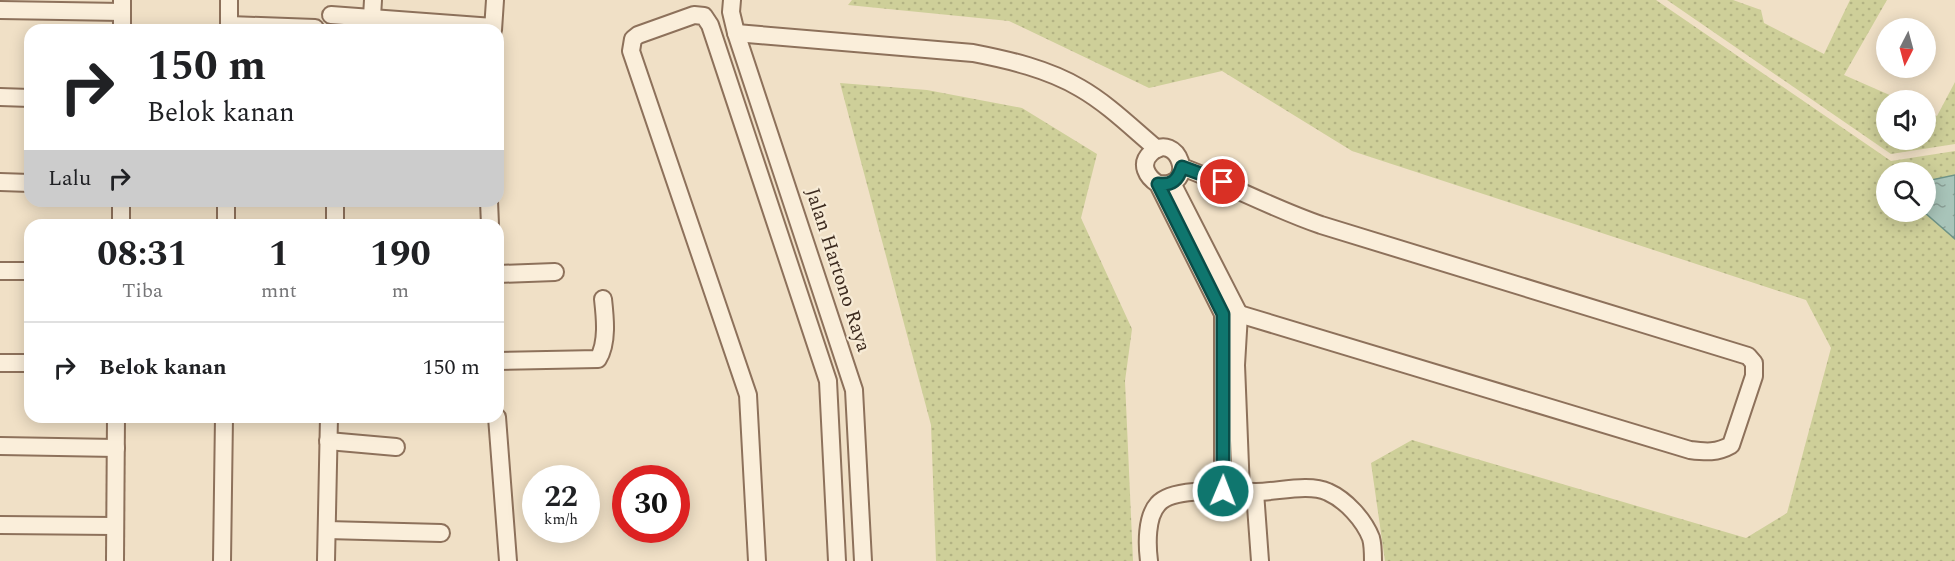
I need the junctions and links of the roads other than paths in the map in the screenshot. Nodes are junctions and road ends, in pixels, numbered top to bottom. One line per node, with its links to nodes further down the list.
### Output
1 (229, 0): 10 (street)
2 (373, 0): 8 (street)
3 (495, 0): 12 (street)
4 (732, 0): 13 (street, Jalan Hartono Raya)
5 (122, 6): 6 (street); 9 (street)
6 (0, 10)
7 (331, 15): 8 (street)
8 (372, 17): 11 (street)
9 (122, 24)
10 (229, 24)
11 (449, 24)
12 (493, 24)
13 (736, 33): 16 (street); 50 (street, Jalan Hartono Raya)
14 (0, 97): 15 (street)
15 (24, 98)
16 (1157, 149): 17 (street); 20 (street)
17 (1182, 167): 20 (street); 26 (street)
18 (0, 182): 19 (street)
19 (24, 183)
20 (1165, 184): 26 (street)
21 (0, 271): 22 (street)
22 (24, 271)
23 (555, 272): 24 (street)
24 (504, 274)
25 (603, 299): 27 (street)
26 (1231, 314): 38 (street); 39 (street)
27 (504, 361)
28 (0, 363): 29 (street)
29 (24, 363)
30 (117, 423): 37 (street)
31 (224, 423): 45 (street)
32 (329, 423): 34 (street)
33 (497, 423): 47 (street)
34 (328, 441): 36 (street); 42 (street)
35 (0, 446): 37 (street)
36 (396, 447)
37 (116, 448): 41 (street)
38 (1223, 491): 39 (street); 51 (street)
39 (1248, 492): 52 (street); 53 (street)
40 (0, 525): 41 (street)
41 (114, 526): 44 (street)
42 (327, 530): 43 (street); 46 (street)
43 (441, 533)
44 (115, 561)
45 (222, 561)
46 (326, 561)
47 (507, 561)
48 (757, 561): 49 (street)
49 (837, 561)
50 (863, 561)
51 (1149, 561)
52 (1260, 561)
53 (1373, 561)

